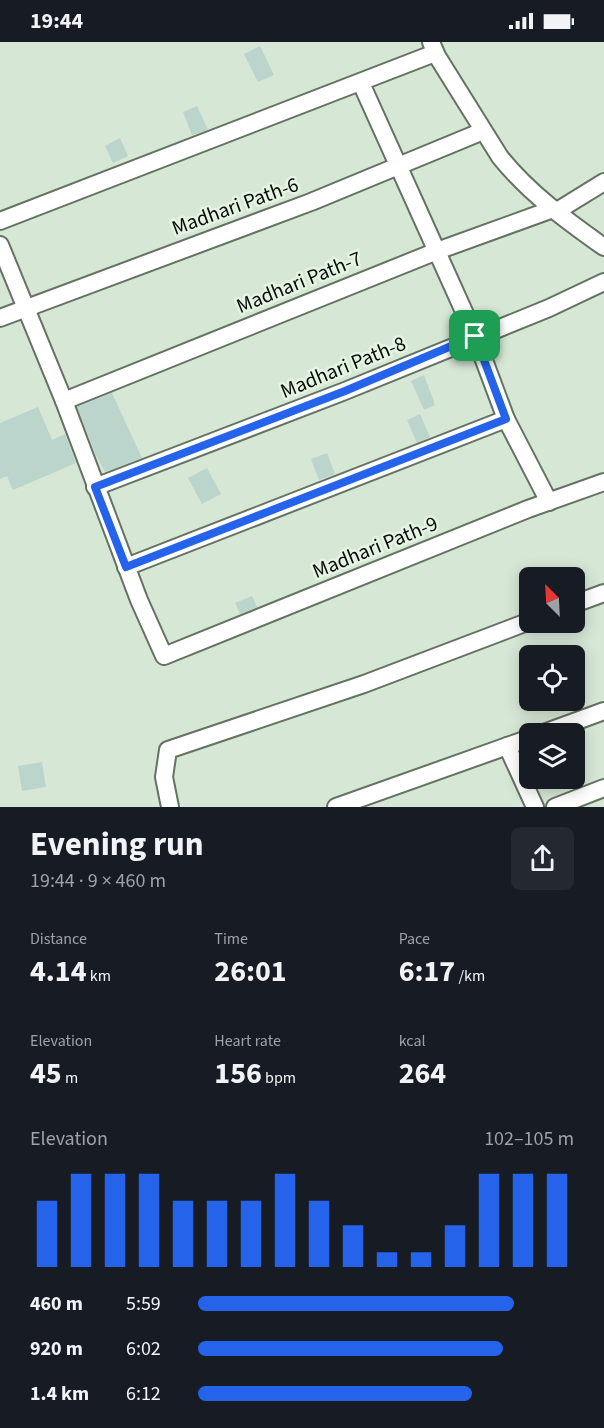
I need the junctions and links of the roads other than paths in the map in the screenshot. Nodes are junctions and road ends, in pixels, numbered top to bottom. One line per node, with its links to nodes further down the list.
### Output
1 (433, 48): 2 (street); 3 (street)
2 (360, 83): 4 (street); 7 (street)
3 (483, 131): 4 (street, Madhari Path-6); 6 (street)
4 (400, 167): 10 (street); 12 (street, Madhari Path-6)
5 (604, 182): 6 (street, Madhari Path-7)
6 (555, 210): 9 (street); 10 (street, Madhari Path-7)
7 (0, 220)
8 (0, 245): 12 (street)
9 (604, 247)
10 (437, 252): 14 (street); 15 (street, Madhari Path-7)
11 (604, 282): 14 (street, Madhari Path-8)
12 (25, 309): 13 (street, Madhari Path-6); 15 (street)
13 (0, 318)
14 (475, 336): 16 (street); 18 (street, Madhari Path-8)
15 (64, 401): 18 (street)
16 (506, 419): 19 (street); 20 (street)
17 (604, 482): 19 (street, Madhari Path-9)
18 (95, 487): 20 (street)
19 (549, 502): 20 (street, Madhari Path-9)
20 (126, 567)
21 (604, 593): 22 (street)
22 (585, 600)
23 (519, 625): 29 (street)
24 (604, 711): 25 (street)
25 (572, 723)
26 (519, 742): 27 (street)
27 (507, 746): 30 (street); 31 (street)
28 (604, 788): 32 (street)
29 (170, 807)
30 (336, 807)
31 (535, 807)
32 (555, 807)

